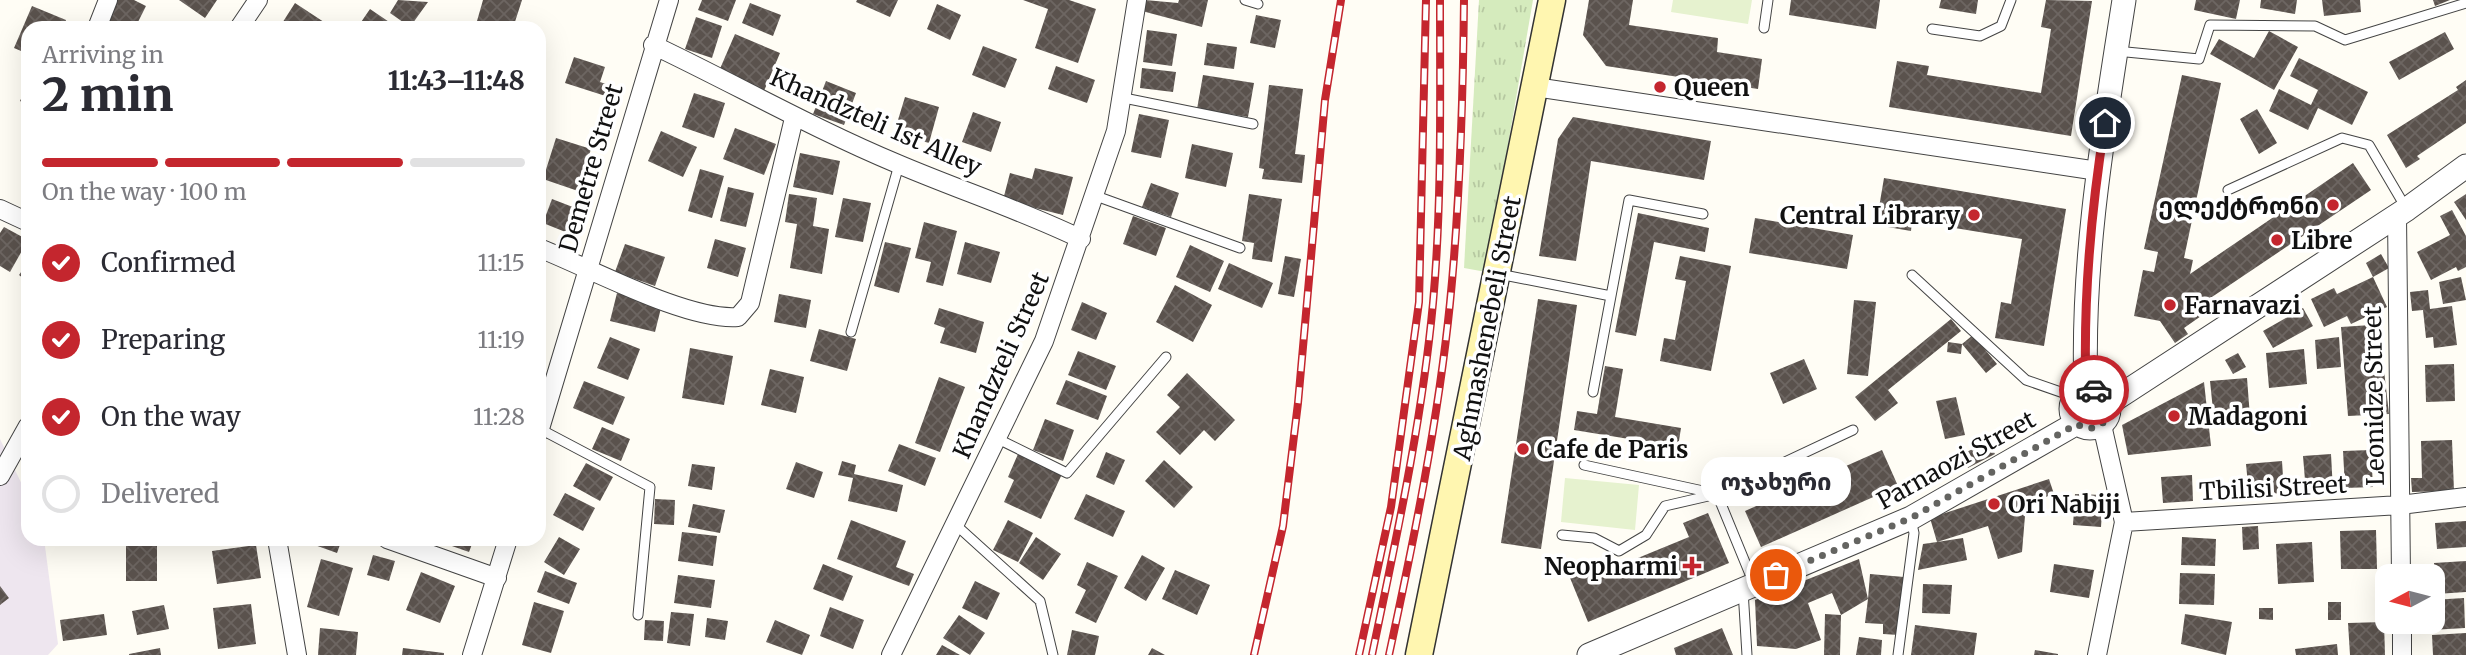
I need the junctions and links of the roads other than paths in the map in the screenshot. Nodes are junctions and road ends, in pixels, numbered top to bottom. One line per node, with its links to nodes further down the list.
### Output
1 (108, 0): 12 (street)
2 (258, 0): 13 (street)
3 (668, 0): 16 (street, Demetre Street)
4 (1137, 0): 19 (street, Khandzteli Street)
5 (1245, 0): 10 (lane)
6 (1552, 0): 18 (main road, Aghmashenebeli Street)
7 (1768, 0): 14 (lane)
8 (2011, 0): 15 (lane)
9 (2124, 0): 17 (street)
10 (1258, 4)
11 (2466, 4): 17 (lane)
12 (100, 21)
13 (244, 21)
14 (1764, 27)
15 (1932, 29)
16 (653, 45): 20 (street, Khandzteli 1st Alley); 34 (street, Demetre Street)
17 (2116, 51): 24 (street)
18 (1535, 87): 24 (street); 35 (main road, Aghmashenebeli Street)
19 (1124, 98): 21 (lane); 26 (street, Khandzteli Street)
20 (794, 118): 22 (street, Khandzteli 1st Alley); 34 (street)
21 (1253, 124)
22 (899, 165): 31 (street, Khandzteli 1st Alley); 38 (lane)
23 (2466, 166): 28 (street)
24 (2098, 170): 41 (street)
25 (2228, 190): 28 (lane)
26 (1096, 196): 31 (street, Khandzteli Street); 32 (lane)
27 (0, 209): 30 (street)
28 (2402, 213): 43 (street); 53 (street, Leonidze Street)
29 (1703, 214): 37 (lane)
30 (21, 219)
31 (1081, 239): 48 (street, Khandzteli Street)
32 (1240, 248)
33 (546, 251): 34 (street)
34 (588, 267): 42 (street, Demetre Street)
35 (1497, 274): 37 (lane); 70 (main road, Aghmashenebeli Street)
36 (1912, 275): 41 (lane)
37 (1611, 296): 40 (lane)
38 (851, 331)
39 (1166, 357): 48 (lane)
40 (1593, 392)
41 (2080, 394): 43 (street); 44 (street)
42 (546, 407)
43 (2106, 414): 44 (street); 55 (street)
44 (2077, 424): 54 (street, Parnaozi Street)
45 (1853, 430): 51 (lane)
46 (546, 434): 64 (lane)
47 (21, 438): 50 (street)
48 (995, 438): 56 (street, Khandzteli Street)
49 (1584, 465): 51 (lane)
50 (0, 476)
51 (1717, 494): 57 (lane); 63 (lane)
52 (2466, 497): 53 (street, Tbilisi Street)
53 (2400, 505): 55 (street, Tbilisi Street); 61 (street, Leonidze Street)
54 (1911, 518): 63 (street, Parnaozi Street); 73 (lane)
55 (2124, 522): 74 (street)
56 (956, 525): 68 (street, Khandzteli Street); 69 (lane)
57 (1562, 535)
58 (278, 546): 66 (street)
59 (407, 546): 62 (street)
60 (506, 546): 62 (street)
61 (2401, 564)
62 (497, 578): 67 (street)
63 (1749, 586): 71 (street, Parnaozi Street); 72 (lane)
64 (638, 615)
65 (2402, 634): 75 (street)
66 (297, 655)
67 (472, 655)
68 (891, 655)
69 (1053, 655)
70 (1419, 655)
71 (1588, 655)
72 (1747, 655)
73 (1898, 655)
74 (2097, 655)
75 (2402, 655)

